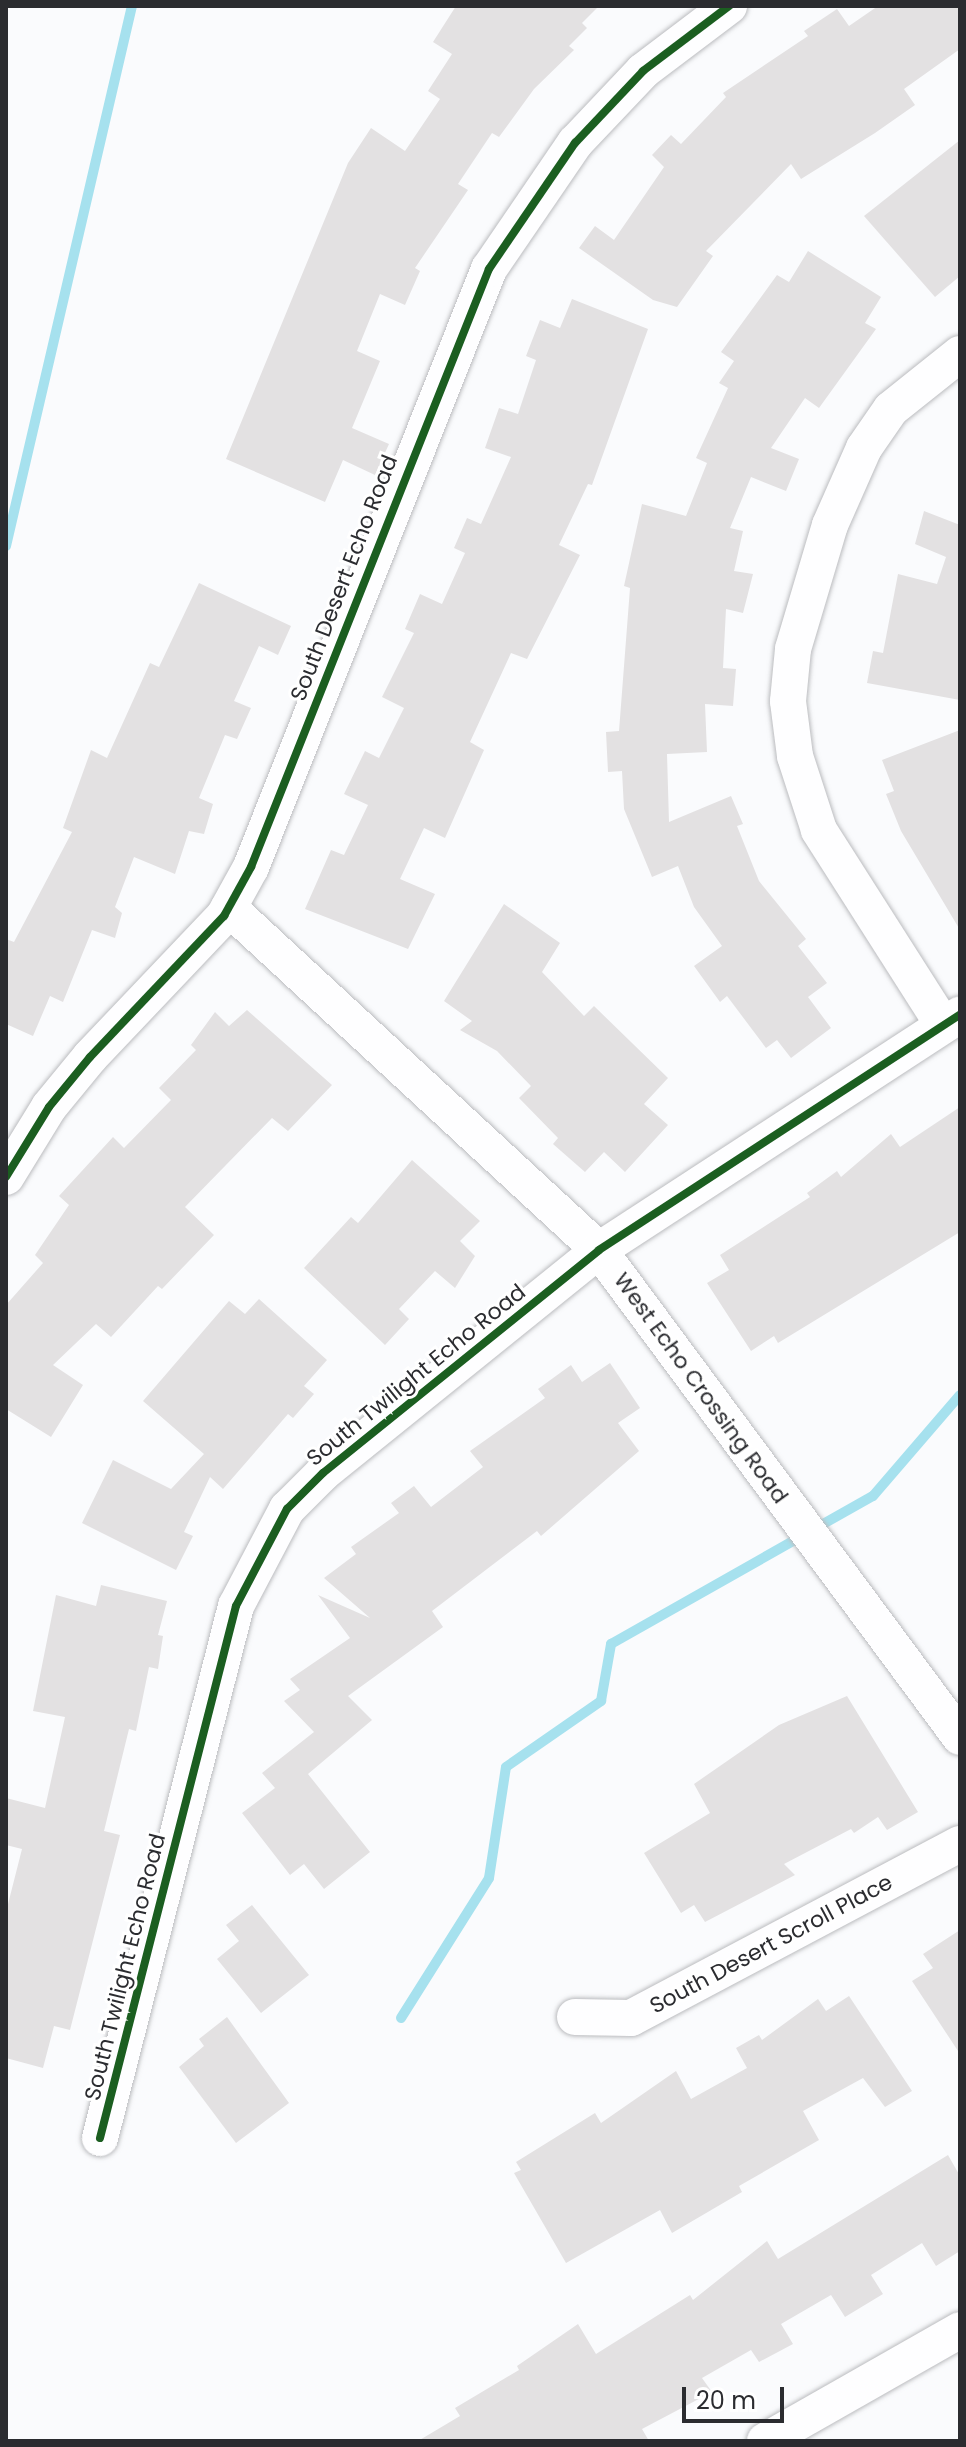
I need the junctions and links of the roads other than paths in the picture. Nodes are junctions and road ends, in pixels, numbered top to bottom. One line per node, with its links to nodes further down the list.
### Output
1 (729, 6): 3 (street, South Desert Echo Road)
2 (960, 354): 4 (street)
3 (229, 908): 5 (street, South Desert Echo Road); 6 (street, West Echo Crossing Road)
4 (952, 1020): 6 (street, South Twilight Echo Road)
5 (6, 1177)
6 (599, 1250): 7 (street, West Echo Crossing Road); 10 (street, South Twilight Echo Road)
7 (960, 1737)
8 (960, 1844): 9 (street, South Desert Scroll Place)
9 (575, 2017)
10 (100, 2138)
11 (960, 2330): 12 (street)
12 (765, 2441)

